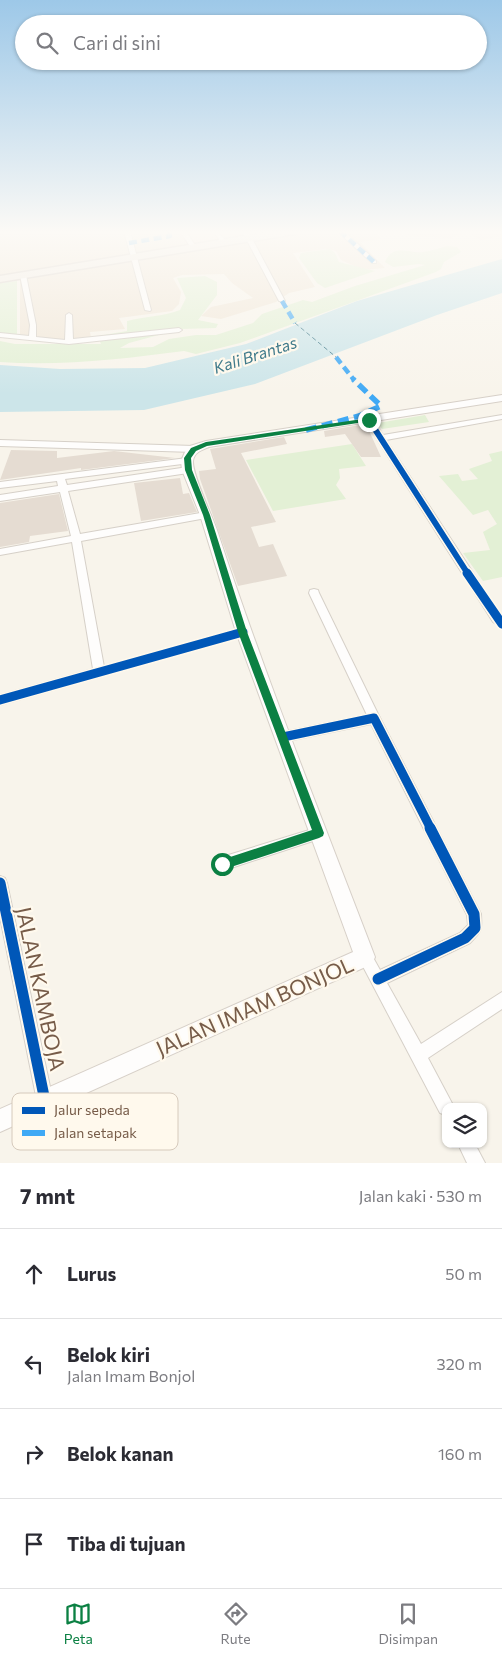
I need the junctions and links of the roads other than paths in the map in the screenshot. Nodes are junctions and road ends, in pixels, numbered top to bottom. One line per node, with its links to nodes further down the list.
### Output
1 (25, 285): 9 (street)
2 (141, 285): 5 (street)
3 (273, 285): 4 (street)
4 (282, 302)
5 (148, 310)
6 (69, 315): 10 (street)
7 (178, 330): 10 (street)
8 (0, 335): 9 (street)
9 (32, 339): 10 (street)
10 (69, 342)
11 (502, 398): 13 (main road)
12 (502, 417): 13 (street)
13 (375, 430): 15 (main road); 24 (street)
14 (0, 444): 15 (street)
15 (194, 449): 16 (main road)
16 (188, 465): 17 (street); 20 (main road, JALAN IMAM BONJOL)
17 (61, 484): 18 (street); 19 (street); 21 (street)
18 (0, 485)
19 (0, 498)
20 (206, 515): 21 (street); 25 (main road, JALAN IMAM BONJOL)
21 (76, 537): 22 (street); 26 (street)
22 (0, 552)
23 (314, 593): 28 (street)
24 (502, 624)
25 (243, 632): 26 (street); 29 (main road, JALAN IMAM BONJOL)
26 (99, 672): 27 (street)
27 (0, 700)
28 (374, 718): 29 (street); 34 (street)
29 (283, 737): 30 (main road, JALAN IMAM BONJOL)
30 (319, 833): 31 (street); 33 (main road, JALAN IMAM BONJOL)
31 (222, 864)
32 (0, 883): 37 (street, JALAN KAMBOJA)
33 (365, 957): 34 (street); 38 (main road, JALAN IMAM BONJOL)
34 (378, 979): 36 (street)
35 (502, 1000): 36 (street)
36 (418, 1055): 39 (street)
37 (43, 1093)
38 (65, 1093)
39 (444, 1103)
40 (12, 1116): 41 (main road, JALAN IMAM BONJOL)
41 (0, 1121)
42 (468, 1148): 43 (street)
43 (476, 1163)

